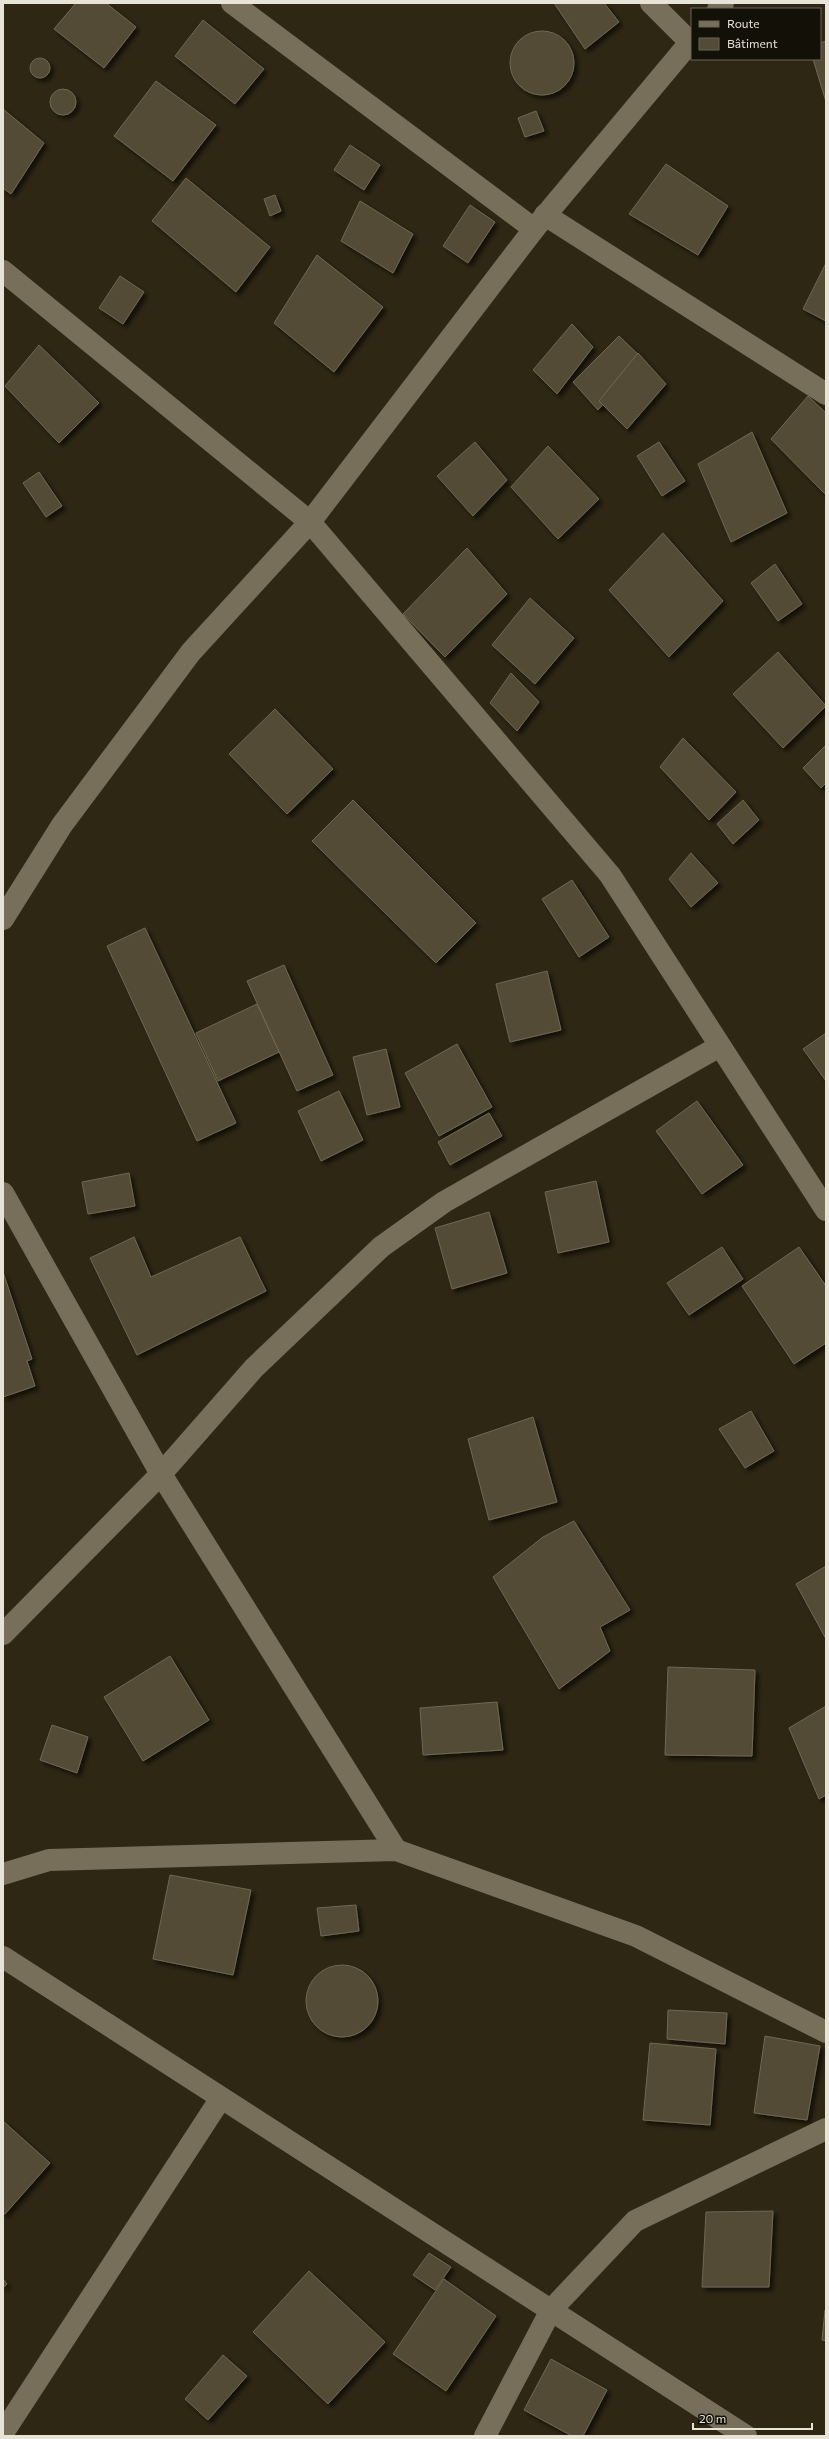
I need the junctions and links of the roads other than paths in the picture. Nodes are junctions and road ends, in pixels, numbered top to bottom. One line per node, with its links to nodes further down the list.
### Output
1 (232, 3): 4 (street)
2 (651, 3): 3 (street)
3 (691, 41): 4 (street)
4 (539, 222): 6 (street); 7 (street)
5 (3, 271): 7 (street)
6 (826, 394)
7 (310, 522): 8 (street); 9 (street)
8 (3, 919)
9 (720, 1046): 11 (street); 12 (street)
10 (3, 1192): 12 (street)
11 (826, 1210)
12 (161, 1474): 13 (street); 14 (street)
13 (3, 1634)
14 (396, 1850): 15 (street); 17 (street)
15 (3, 1874)
16 (3, 1957): 18 (street)
17 (826, 2032)
18 (221, 2098): 20 (street); 21 (street)
19 (826, 2129): 20 (street)
20 (551, 2310): 22 (street); 23 (street)
21 (3, 2433)
22 (485, 2436)
23 (746, 2436)

